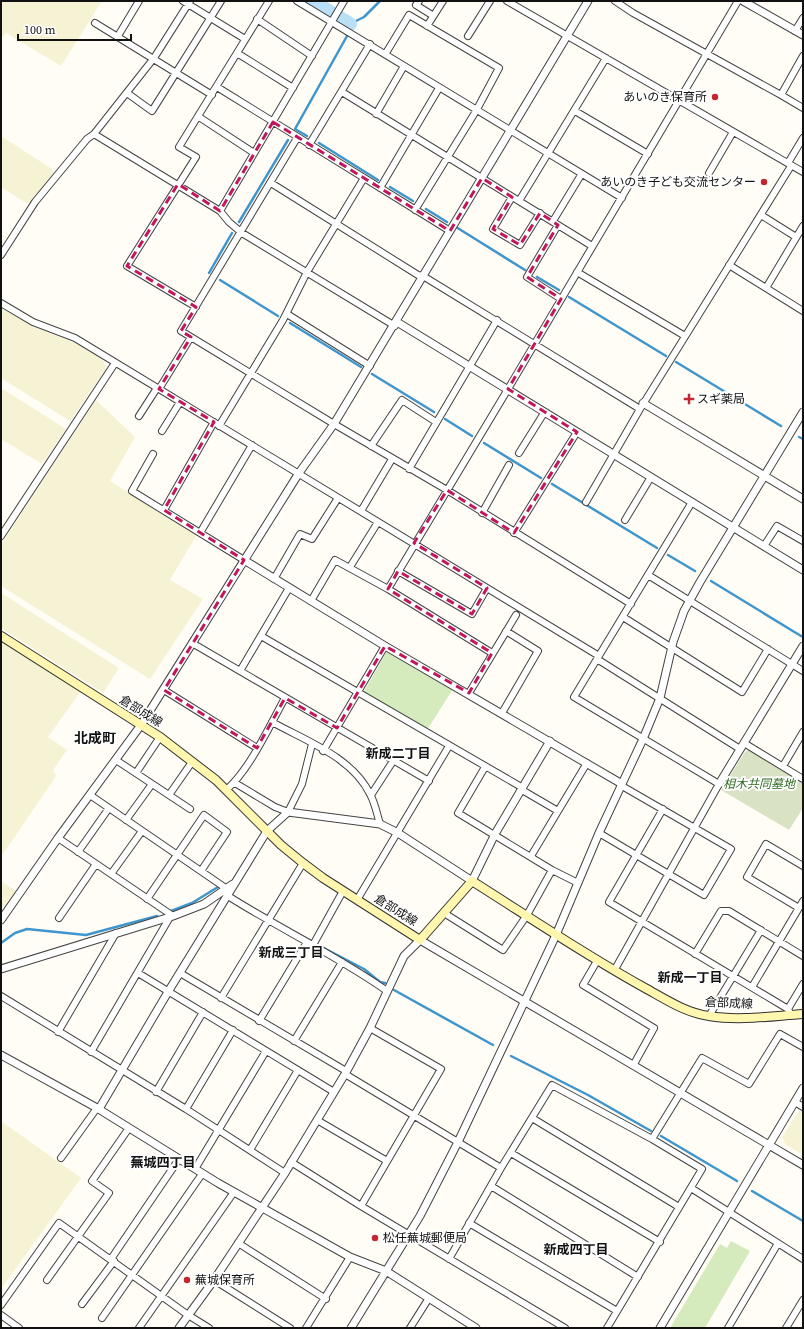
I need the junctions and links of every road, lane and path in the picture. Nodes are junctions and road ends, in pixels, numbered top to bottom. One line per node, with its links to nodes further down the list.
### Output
1 (139, 1): 24 (street)
2 (221, 1): 16 (street)
3 (269, 1): 18 (street)
4 (297, 1): 19 (street)
5 (344, 1): 19 (street)
6 (419, 1): 15 (street)
7 (443, 1): 15 (street)
8 (490, 1): 25 (street)
9 (507, 1): 26 (street)
10 (588, 1): 26 (street)
11 (615, 1): 31 (street)
12 (738, 1): 31 (street)
13 (743, 1): 22 (street)
14 (187, 2): 16 (street); 34 (street)
15 (432, 15): 21 (street)
16 (212, 18): 27 (street); 37 (street)
17 (803, 18): 22 (street)
18 (257, 19): 27 (street); 32 (street)
19 (332, 21): 28 (street); 32 (street)
20 (95, 23): 24 (street)
21 (427, 26): 30 (street); 47 (street)
22 (795, 31): 23 (street)
23 (803, 35)
24 (118, 36): 34 (street)
25 (468, 36)
26 (567, 36): 35 (street); 52 (street)
27 (245, 38): 29 (street)
28 (370, 44): 30 (street); 41 (street)
29 (237, 53): 38 (street); 39 (street)
30 (386, 53): 36 (street)
31 (707, 55): 44 (street); 45 (street)
32 (312, 56): 39 (street)
33 (803, 56): 44 (street)
34 (154, 58): 37 (street); 42 (street)
35 (606, 58): 45 (street); 48 (street)
36 (404, 66): 40 (street); 49 (street)
37 (177, 73): 42 (street); 43 (street)
38 (217, 87): 43 (street); 51 (street)
39 (293, 88): 51 (street)
40 (439, 88): 47 (street); 55 (street)
41 (342, 92): 49 (street); 58 (street)
42 (127, 93): 54 (street)
43 (212, 95): 50 (street)
44 (781, 95): 46 (street)
45 (680, 101): 53 (street); 60 (street)
46 (803, 108)
47 (476, 111): 52 (street); 62 (street)
48 (575, 111): 60 (street); 61 (street)
49 (376, 114): 55 (street)
50 (199, 117): 59 (street); 70 (street)
51 (273, 122): 56 (street); 59 (street)
52 (510, 130): 61 (street); 68 (street)
53 (733, 132): 63 (street); 65 (street)
54 (94, 134): 70 (street); 86 (street)
55 (410, 136): 62 (street); 71 (street)
56 (297, 138): 58 (street); 69 (street)
57 (803, 138): 63 (street)
58 (309, 145): 67 (street)
59 (254, 153): 76 (street)
60 (648, 154): 73 (street)
61 (548, 155): 66 (street); 74 (street)
62 (447, 158): 68 (street); 75 (street)
63 (790, 165): 64 (street); 78 (street)
64 (803, 172)
65 (709, 173)
66 (581, 175): 73 (street); 79 (street)
67 (364, 178): 71 (street); 80 (street)
68 (482, 178): 72 (street); 82 (street)
69 (271, 183): 80 (street); 83 (street)
70 (178, 184): 76 (street); 94 (street)
71 (380, 188): 75 (street)
72 (512, 197): 74 (street); 77 (street)
73 (622, 198): 85 (street)
74 (520, 201): 77 (street)
75 (415, 210): 82 (street)
76 (220, 211): 83 (street)
77 (540, 213): 79 (street)
78 (761, 215): 84 (street); 87 (street)
79 (556, 223): 85 (street); 92 (street)
80 (336, 224): 88 (street); 90 (street)
81 (803, 226): 84 (street)
82 (450, 231): 90 (street)
83 (242, 233): 88 (street); 94 (street)
84 (796, 237): 91 (street)
85 (592, 246): 89 (street)
86 (1, 255)
87 (730, 265): 91 (street); 99 (street)
88 (307, 272): 96 (street); 98 (street)
89 (577, 272): 92 (street); 99 (street)
90 (423, 276): 97 (street); 98 (street)
91 (766, 288): 95 (street)
92 (561, 299): 101 (street)
93 (1, 303): 102 (street)
94 (196, 307): 100 (street)
95 (803, 311)
96 (287, 314): 103 (street); 105 (street)
97 (497, 320): 101 (street); 104 (street)
98 (396, 324): 103 (street); 104 (street)
99 (685, 336): 109 (street)
100 (191, 337): 105 (street); 106 (street)
101 (534, 344): 107 (street); 109 (street)
102 (115, 363): 106 (street); 142 (street)
103 (370, 366): 115 (street)
104 (468, 366): 107 (street); 113 (street)
105 (251, 374): 114 (street); 115 (street)
106 (158, 389): 108 (street); 112 (street)
107 (508, 390): 111 (street); 129 (street)
108 (180, 402): 114 (street); 116 (street)
109 (642, 406): 122 (street); 127 (street)
110 (803, 412): 127 (street)
111 (544, 414): 117 (street); 120 (street)
112 (139, 416)
113 (436, 422): 119 (street); 125 (street)
114 (217, 424): 118 (street); 134 (street)
115 (334, 424): 119 (street); 126 (street)
116 (162, 431)
117 (576, 432): 122 (street); 141 (street)
118 (252, 445): 126 (street); 140 (street)
119 (371, 446): 123 (street)
120 (519, 453)
121 (153, 454): 134 (street)
122 (614, 455): 128 (street); 132 (street)
123 (392, 459): 125 (street); 135 (street)
124 (509, 465): 136 (street)
125 (409, 469): 129 (street)
126 (299, 473): 130 (street); 146 (street)
127 (765, 476): 131 (street); 139 (street)
128 (652, 477): 133 (street); 137 (street)
129 (447, 490): 136 (street); 144 (street)
130 (338, 498): 135 (street); 151 (street)
131 (803, 499)
132 (586, 502)
133 (692, 502): 139 (street); 150 (street)
134 (164, 510): 140 (street)
135 (360, 511): 138 (street)
136 (482, 513): 141 (street)
137 (625, 520)
138 (378, 522): 144 (street); 147 (street)
139 (734, 528): 145 (street); 156 (street)
140 (200, 533): 146 (street)
141 (514, 533): 157 (street)
142 (1, 536)
143 (803, 542): 145 (street)
144 (414, 543): 149 (street); 154 (street)
145 (764, 546): 148 (street)
146 (244, 560): 151 (street); 163 (street)
147 (350, 567): 153 (street); 155 (street)
148 (803, 570)
149 (398, 571): 153 (street); 154 (street)
150 (648, 575): 156 (street); 157 (street)
151 (274, 579): 152 (street)
152 (289, 588): 155 (street); 162 (street)
153 (388, 588): 168 (street)
154 (487, 588): 169 (street)
155 (311, 601): 164 (street)
156 (690, 601): 166 (street); 167 (street)
157 (631, 604): 159 (street)
158 (516, 615): 160 (street)
159 (623, 617): 166 (street); 169 (street)
160 (506, 631): 168 (street); 178 (street)
161 (1, 636): 180 (main road, 倉部成線)
162 (261, 636): 171 (street); 174 (street)
163 (192, 643): 171 (street); 173 (street)
164 (385, 646): 174 (street); 175 (street)
165 (803, 646): 170 (street)
166 (672, 648): 167 (street); 177 (street)
167 (768, 649): 170 (street)
168 (492, 653): 175 (street)
169 (598, 658): 177 (street); 184 (street)
170 (792, 664): 172 (street); 188 (street)
171 (240, 671): 176 (street)
172 (803, 671)
173 (164, 690): 180 (street); 189 (street)
174 (357, 693): 181 (street); 187 (street)
175 (469, 693): 178 (street)
176 (285, 698): 179 (street); 181 (street)
177 (660, 699): 184 (street); 188 (street)
178 (502, 713): 185 (street)
179 (272, 722): 186 (street); 189 (street)
180 (141, 725): 183 (main road, 倉部成線); 191 (street)
181 (337, 728): 190 (street); 192 (street)
182 (803, 732): 195 (street)
183 (160, 737): 193 (main road, 倉部成線); 197 (street)
184 (643, 739): 202 (street); 203 (street)
185 (550, 741): 194 (street); 204 (street)
186 (312, 744): 190 (street); 213 (street)
187 (449, 746): 196 (street); 199 (street)
188 (742, 746): 195 (street); 202 (street)
189 (257, 748): 200 (street)
190 (324, 751): 208 (street)
191 (116, 760): 197 (street); 206 (street)
192 (393, 760): 199 (street); 208 (street)
193 (192, 762): 205 (main road, 倉部成線); 207 (street)
194 (587, 763): 203 (street); 212 (street)
195 (783, 766): 198 (street)
196 (485, 767): 204 (street); 221 (street)
197 (136, 773): 201 (street)
198 (803, 779)
199 (429, 781): 219 (street)
200 (235, 783): 205 (street); 213 (street)
201 (152, 784): 207 (street); 214 (street)
202 (719, 784): 216 (street)
203 (622, 785): 211 (street); 220 (street)
204 (522, 789): 212 (street); 221 (street)
205 (226, 790): 218 (main road, 倉部成線)
206 (90, 795): 209 (street); 222 (street)
207 (169, 795): 210 (street)
208 (371, 795): 215 (street)
209 (109, 808): 214 (street); 223 (street)
210 (190, 809)
211 (663, 809): 216 (street); 225 (street)
212 (558, 811): 226 (street)
213 (288, 812): 215 (street); 218 (street)
214 (126, 820): 217 (street)
215 (380, 824): 219 (street)
216 (696, 828): 233 (street); 233 (street)
217 (142, 831): 224 (street); 232 (street)
218 (267, 831): 227 (main road, 倉部成線); 237 (street)
219 (398, 833): 234 (street); 239 (street)
220 (599, 833): 225 (street); 235 (street)
221 (495, 834): 226 (street); 234 (street)
222 (58, 838): 223 (street); 246 (street)
223 (78, 852): 228 (street)
224 (178, 855): 231 (street); 231 (street); 238 (street)
225 (636, 855): 233 (street); 248 (street)
226 (531, 856): 230 (street)
227 (303, 863): 236 (main road, 倉部成線); 247 (street)
228 (96, 864): 232 (street); 245 (street)
229 (803, 866): 241 (street)
230 (552, 870): 235 (street); 243 (street)
231 (201, 871): 237 (street)
232 (111, 874): 238 (street)
233 (669, 875): 248 (street)
234 (472, 881): 242 (main road, 倉部成線); 243 (main road, 倉部成線)
235 (578, 883): 251 (street)
236 (343, 890): 239 (main road, 倉部成線); 254 (street)
237 (227, 893): 244 (street); 247 (street); 262 (street)
238 (147, 899): 244 (street)
239 (357, 900): 252 (main road, 倉部成線)
240 (803, 901): 241 (street)
241 (799, 908): 253 (street)
242 (444, 913): 243 (street); 252 (main road, 倉部成線)
243 (526, 915): 251 (main road, 倉部成線)
244 (171, 917): 250 (street); 261 (street)
245 (59, 918)
246 (1, 920)
247 (268, 921): 254 (street); 269 (street)
248 (642, 921): 255 (street); 260 (street)
249 (761, 930): 253 (street); 255 (street); 263 (street)
250 (116, 933): 259 (street); 278 (street)
251 (556, 934): 257 (main road, 倉部成線); 270 (street)
252 (420, 940): 266 (street); 270 (street)
253 (779, 941): 256 (street); 265 (street)
254 (310, 944): 258 (street); 275 (street)
255 (695, 954): 263 (street)
256 (803, 956)
257 (597, 961): 260 (main road, 倉部成線); 284 (street)
258 (342, 962): 266 (street); 279 (street)
259 (1, 969)
260 (614, 971): 274 (main road, 倉部成線)
261 (138, 973): 267 (street); 282 (street)
262 (180, 973): 267 (street); 269 (street)
263 (732, 976): 265 (street); 274 (street)
264 (803, 984): 272 (street)
265 (752, 987): 272 (street)
266 (387, 991): 276 (street)
267 (168, 992): 271 (street); 286 (street)
268 (1, 996): 278 (street)
269 (221, 998): 275 (street)
270 (524, 999): 284 (street); 302 (street)
271 (203, 1012): 277 (street); 289 (street)
272 (789, 1012): 273 (main road, 倉部成線); 274 (main road, 倉部成線)
273 (803, 1014)
274 (709, 1016)
275 (259, 1021): 279 (street)
276 (370, 1028): 287 (street); 296 (street)
277 (233, 1030): 281 (street); 295 (street)
278 (58, 1032): 282 (street)
279 (294, 1041): 287 (street)
280 (803, 1047): 291 (street)
281 (266, 1051): 285 (street); 300 (street)
282 (91, 1052): 286 (street)
283 (1, 1055): 294 (street)
284 (634, 1064): 291 (street)
285 (298, 1070): 290 (street); 304 (street)
286 (123, 1072): 289 (street); 294 (street)
287 (345, 1073): 290 (street); 296 (street)
288 (803, 1088): 292 (street)
289 (156, 1092): 295 (street)
290 (334, 1092): 298 (street)
291 (681, 1092): 301 (street); 303 (street)
292 (795, 1102): 293 (street); 303 (street)
293 (803, 1107)
294 (98, 1108): 299 (street); 306 (street)
295 (186, 1109): 300 (street)
296 (414, 1116): 302 (street); 308 (street)
297 (532, 1118): 301 (street); 305 (street); 320 (street)
298 (317, 1120): 308 (street); 309 (street)
299 (130, 1128): 307 (street); 323 (street)
300 (218, 1130): 304 (street); 312 (street)
301 (652, 1139): 316 (street)
302 (458, 1142): 311 (street); 324 (street)
303 (769, 1145): 310 (street); 321 (street)
304 (250, 1150): 313 (street)
305 (511, 1152): 311 (street); 325 (street)
306 (61, 1158)
307 (179, 1159): 312 (street); 331 (street)
308 (387, 1161): 318 (street)
309 (291, 1162): 313 (street); 318 (street)
310 (803, 1165)
311 (501, 1168): 315 (street)
312 (195, 1169): 314 (street)
313 (285, 1173): 319 (street)
314 (202, 1174): 317 (street); 333 (street)
315 (490, 1186): 322 (street); 334 (street)
316 (691, 1188): 320 (street); 321 (street)
317 (234, 1192): 319 (street); 337 (street)
318 (360, 1206): 324 (street)
319 (261, 1207): 326 (street); 328 (street)
320 (679, 1207): 325 (street)
321 (729, 1212): 327 (street); 358 (street)
322 (469, 1223): 329 (street); 343 (street)
323 (78, 1236): 331 (street); 335 (street); 342 (street)
324 (408, 1236): 329 (street); 332 (street)
325 (660, 1242): 334 (street)
326 (238, 1243): 336 (street); 339 (street)
327 (777, 1245): 330 (street); 359 (street)
328 (350, 1257): 332 (street); 339 (street)
329 (449, 1259): 356 (street)
330 (803, 1259)
331 (112, 1260): 333 (street); 341 (street)
332 (386, 1271): 338 (street); 353 (street)
333 (132, 1274): 337 (street); 346 (street)
334 (638, 1277): 343 (street)
335 (47, 1280)
336 (214, 1280): 345 (street); 351 (street)
337 (161, 1296): 345 (street); 348 (street)
338 (429, 1298): 354 (street); 355 (street)
339 (326, 1299): 352 (street)
340 (803, 1300): 360 (street)
341 (82, 1304)
342 (1, 1306)
343 (617, 1311): 357 (street)
344 (1, 1315): 347 (street)
345 (188, 1315): 349 (street); 350 (street)
346 (102, 1318)
347 (20, 1328)
348 (138, 1328)
349 (179, 1328)
350 (209, 1328)
351 (290, 1328)
352 (306, 1328)
353 (351, 1328)
354 (410, 1328)
355 (476, 1328)
356 (565, 1328)
357 (607, 1328)
358 (660, 1328)
359 (728, 1328)
360 (786, 1328)

